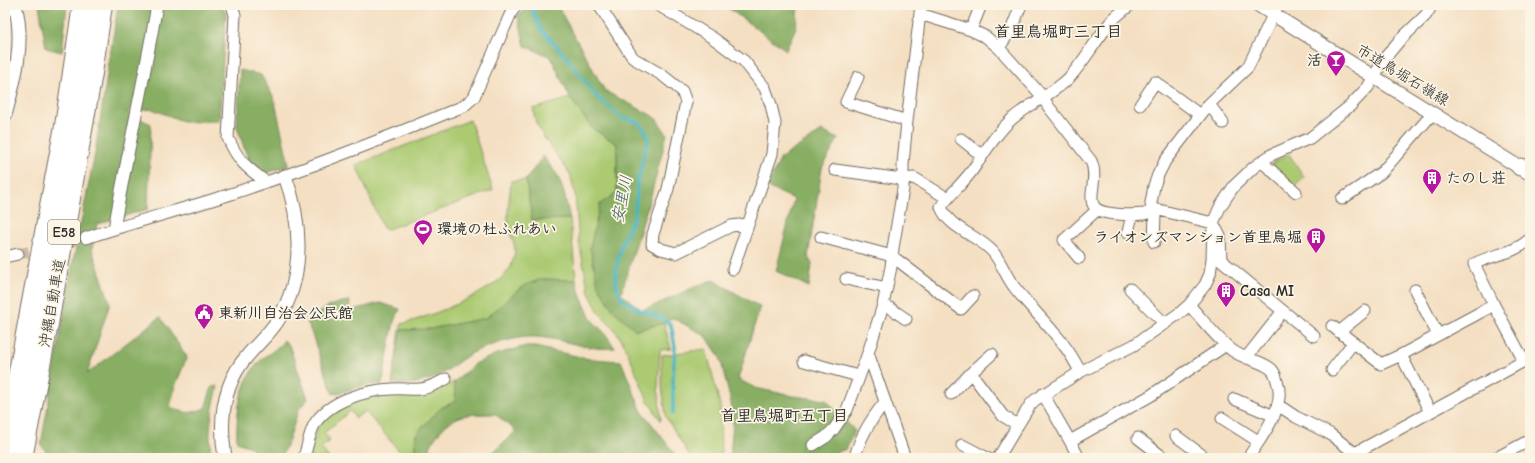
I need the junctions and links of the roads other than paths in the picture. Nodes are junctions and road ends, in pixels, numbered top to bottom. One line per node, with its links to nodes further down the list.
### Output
1 (15, 5): 25 (street)
2 (83, 5): 98 (highway, 沖縄自動車道 / E58)
3 (102, 5): 100 (highway, 沖縄自動車道 / E58)
4 (157, 5): 44 (street)
5 (232, 5): 35 (street)
6 (516, 5): 33 (street)
7 (599, 5): 43 (street)
8 (658, 5): 43 (street)
9 (981, 5): 16 (street)
10 (1021, 5): 17 (street)
11 (1130, 5): 20 (street)
12 (1258, 5): 15 (street, 市道鳥堀石嶺線)
13 (1432, 5): 18 (street)
14 (921, 10): 16 (street); 26 (street)
15 (1276, 10): 18 (street, 市道鳥堀石嶺線); 21 (street)
16 (971, 30): 17 (street)
17 (999, 48): 20 (street)
18 (1374, 76): 23 (street, 市道鳥堀石嶺線); 30 (street)
19 (858, 77): 26 (street)
20 (1043, 97): 29 (street); 39 (street)
21 (1209, 104): 24 (street); 27 (street)
22 (1140, 105): 24 (street)
23 (1433, 112): 32 (street, 市道鳥堀石嶺線); 38 (street)
24 (1200, 115): 40 (street)
25 (5, 116)
26 (907, 121): 34 (street)
27 (1223, 123)
28 (961, 139): 29 (street)
29 (981, 155): 37 (street)
30 (1262, 162): 36 (street); 42 (street)
31 (835, 170): 34 (street)
32 (1527, 170)
33 (285, 176): 35 (street); 101 (street)
34 (902, 179): 37 (street); 51 (street)
35 (266, 182): 44 (street)
36 (1296, 192)
37 (947, 198): 78 (street)
38 (1342, 199)
39 (1097, 210): 41 (street); 53 (street)
40 (1152, 210): 41 (street); 42 (street); 49 (street)
41 (1132, 215): 45 (street)
42 (1213, 222): 61 (street); 64 (street)
43 (748, 224): 54 (street)
44 (114, 229): 47 (street)
45 (1128, 232)
46 (821, 237): 51 (street)
47 (86, 238)
48 (1530, 239): 62 (street)
49 (1154, 242)
50 (18, 254): 52 (street)
51 (892, 256): 56 (street); 59 (street)
52 (5, 257)
53 (1079, 258)
54 (733, 269)
55 (846, 279): 56 (street)
56 (887, 288): 60 (street)
57 (1130, 289): 66 (street)
58 (1415, 290): 67 (street)
59 (973, 296)
60 (883, 305): 65 (street); 71 (street)
61 (1189, 305): 66 (street); 70 (street)
62 (1494, 306): 67 (street); 75 (street)
63 (1366, 310): 69 (street)
64 (1283, 311): 68 (street); 74 (street)
65 (906, 319)
66 (1165, 324): 78 (street)
67 (1438, 335): 73 (street)
68 (1314, 336)
69 (1353, 343): 73 (street); 77 (street)
70 (1226, 345): 74 (street); 94 (street)
71 (868, 353): 80 (street); 85 (street)
72 (992, 354): 79 (street)
73 (1401, 355): 87 (street)
74 (1246, 358): 86 (street)
75 (1527, 360): 87 (street)
76 (804, 361): 80 (street)
77 (1332, 370)
78 (1080, 372): 83 (street)
79 (972, 373): 82 (street); 90 (street)
80 (858, 376): 96 (street)
81 (446, 379): 102 (street)
82 (951, 394)
83 (1043, 394): 90 (street); 94 (street)
84 (1234, 399): 88 (street)
85 (885, 402): 103 (street); 104 (street)
86 (1278, 405): 88 (street); 99 (street)
87 (1430, 412): 99 (street)
88 (1274, 416): 95 (street)
89 (1222, 418): 95 (street)
90 (1018, 425): 106 (street)
91 (1176, 436): 109 (street)
92 (1138, 438): 108 (street)
93 (1530, 440): 111 (street)
94 (1070, 441): 107 (street)
95 (1258, 442): 110 (street)
96 (813, 445)
97 (962, 445): 105 (street)
98 (5, 446)
99 (1358, 455)
100 (22, 458)
101 (225, 458)
102 (304, 458)
103 (855, 458)
104 (905, 458)
105 (987, 458)
106 (998, 458)
107 (1079, 458)
108 (1164, 458)
109 (1206, 458)
110 (1248, 458)
111 (1496, 458)

